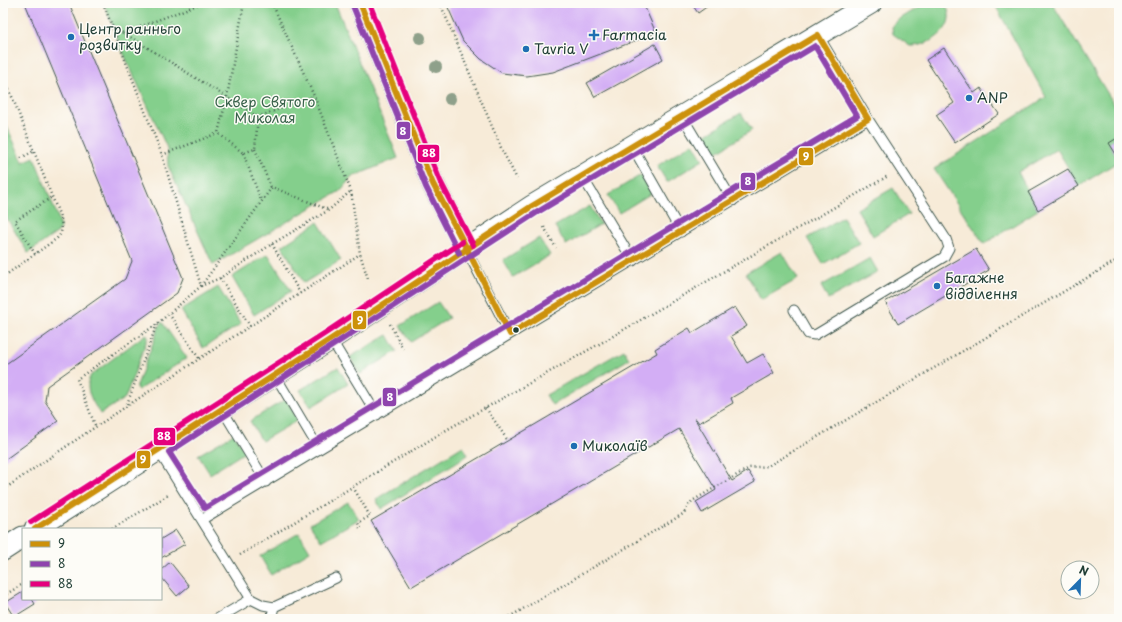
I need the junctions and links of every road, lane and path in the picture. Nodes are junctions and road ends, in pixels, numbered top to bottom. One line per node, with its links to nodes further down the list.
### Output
1 (103, 3): 8 (path)
2 (202, 3): 9 (path)
3 (244, 3): 15 (path)
4 (272, 3): 14 (path)
5 (360, 3): 39 (main road)
6 (440, 3): 28 (path)
7 (871, 3): 10 (street)
8 (113, 31): 9 (path); 24 (path)
9 (124, 33): 15 (path)
10 (818, 35): 16 (street); 18 (lane)
11 (3, 74): 12 (path)
12 (9, 88): 13 (path); 22 (path)
13 (3, 91)
14 (314, 96): 17 (path); 30 (path)
15 (227, 97): 17 (path); 19 (path)
16 (682, 116): 20 (street); 33 (lane)
17 (258, 117): 21 (path)
18 (868, 119): 26 (lane); 33 (lane)
19 (218, 132): 23 (path); 24 (path)
20 (632, 146): 27 (street); 36 (lane)
21 (255, 149): 23 (path); 29 (path)
22 (34, 151): 25 (path); 31 (path)
23 (244, 153): 32 (path)
24 (162, 155): 47 (path)
25 (21, 158)
26 (901, 169): 49 (lane); 60 (path)
27 (582, 176): 39 (street); 43 (lane)
28 (517, 179)
29 (272, 187): 32 (path); 34 (path)
30 (351, 191): 34 (path); 41 (path)
31 (52, 197): 40 (path); 40 (path)
32 (261, 200): 47 (path)
33 (733, 201): 36 (lane)
34 (329, 210): 37 (path)
35 (544, 227): 38 (path)
36 (681, 232): 43 (lane)
37 (272, 244): 45 (path); 48 (path)
38 (556, 248)
39 (466, 249): 54 (lane); 55 (street)
40 (35, 254): 44 (path)
41 (360, 254): 46 (path); 48 (path)
42 (1119, 259): 85 (path)
43 (633, 261): 54 (lane)
44 (3, 277)
45 (220, 278): 47 (path); 53 (path)
46 (368, 279)
47 (201, 286): 50 (path)
48 (300, 293): 53 (path)
49 (794, 310)
50 (168, 314): 52 (path); 57 (path)
51 (390, 323): 56 (path)
52 (157, 324): 59 (path); 63 (path)
53 (250, 326): 57 (path)
54 (510, 334): 62 (lane)
55 (331, 339): 58 (street); 62 (lane)
56 (403, 349)
57 (200, 360): 59 (path)
58 (275, 375): 61 (street); 65 (lane)
59 (127, 404): 63 (path)
60 (486, 408): 64 (path); 68 (path)
61 (222, 409): 66 (street); 67 (lane)
62 (377, 415): 65 (lane)
63 (95, 425): 69 (path)
64 (508, 441)
65 (320, 449): 67 (lane)
66 (158, 450): 71 (lane); 72 (street)
67 (266, 482): 71 (lane)
68 (353, 487): 74 (path); 77 (path)
69 (3, 490)
70 (173, 492): 73 (path)
71 (203, 519): 77 (lane)
72 (37, 528)
73 (114, 528)
74 (360, 528)
75 (22, 538): 76 (street)
76 (3, 550)
77 (229, 561): 81 (lane)
78 (336, 578): 82 (lane)
79 (22, 585): 80 (path)
80 (3, 596)
81 (251, 599): 82 (lane); 83 (lane)
82 (274, 607): 84 (lane)
83 (217, 619)
84 (271, 619)
85 (506, 619)

